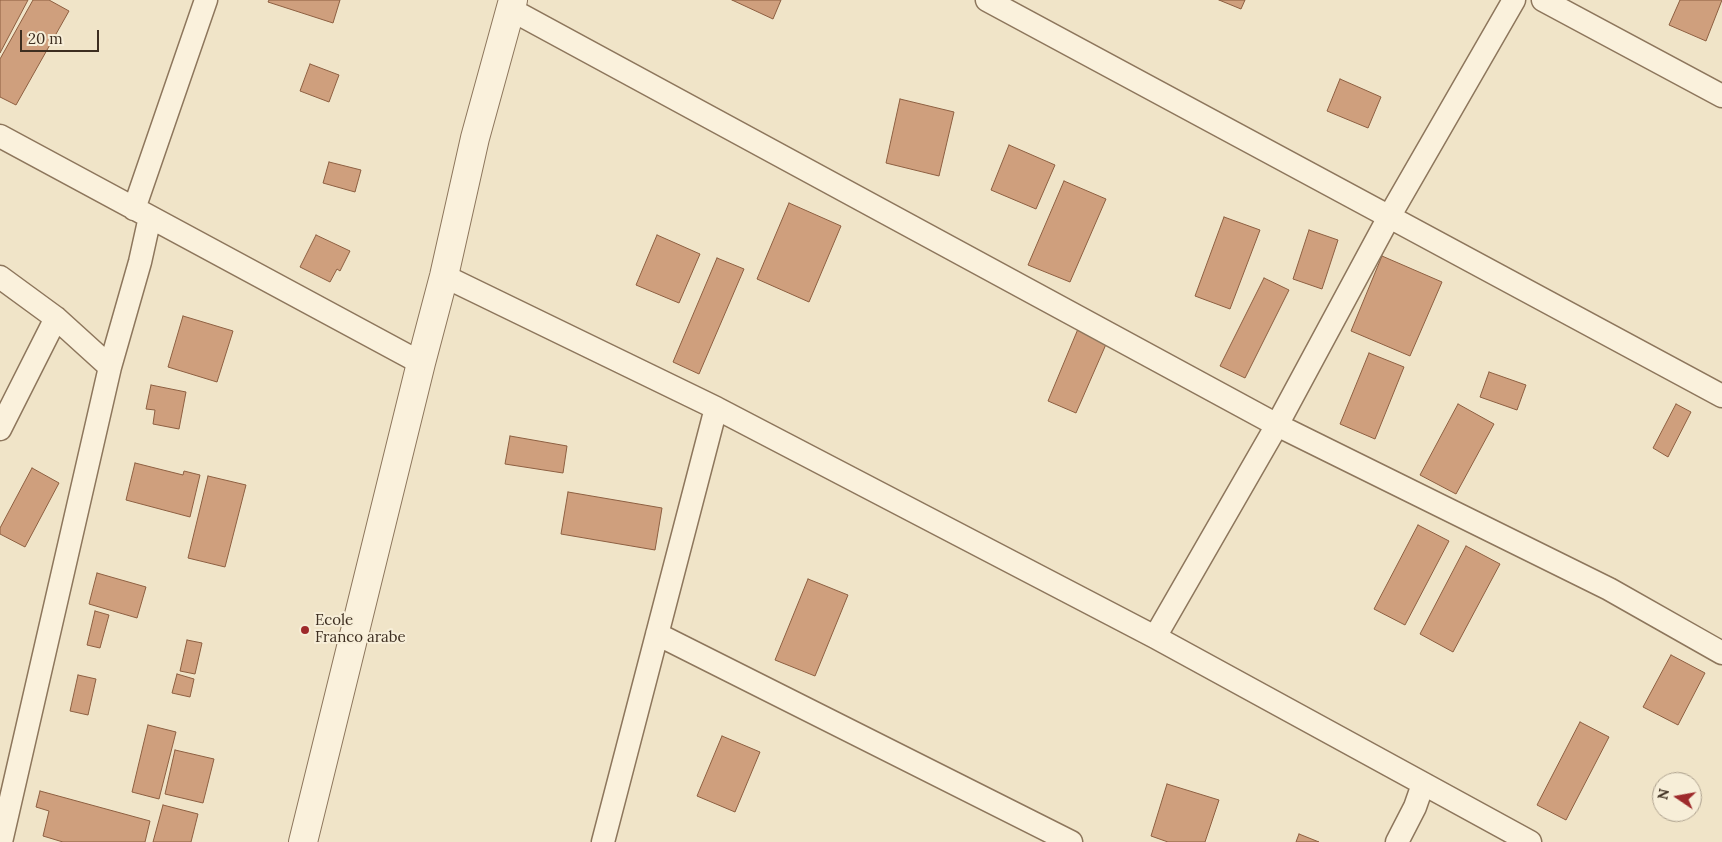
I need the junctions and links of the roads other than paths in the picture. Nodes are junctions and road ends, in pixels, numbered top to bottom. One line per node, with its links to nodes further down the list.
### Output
1 (206, 0): 8 (street)
2 (986, 0): 9 (street)
3 (1514, 0): 9 (street)
4 (1543, 0): 6 (street)
5 (512, 5): 10 (street); 17 (street)
6 (1722, 96)
7 (0, 136): 8 (street)
8 (142, 213): 13 (street); 14 (street)
9 (1389, 217): 15 (street); 17 (street)
10 (444, 276): 13 (street); 16 (street)
11 (0, 277): 12 (street)
12 (56, 318): 14 (street); 18 (street)
13 (421, 363): 25 (street)
14 (110, 367): 24 (street)
15 (1722, 396)
16 (716, 408): 19 (street); 20 (street)
17 (1278, 425): 20 (street); 21 (street)
18 (0, 429)
19 (657, 634): 23 (street); 26 (street)
20 (1155, 638): 22 (street)
21 (1722, 654)
22 (1423, 784): 27 (street); 28 (street)
23 (610, 839)
24 (1, 842)
25 (303, 842)
26 (1071, 842)
27 (1397, 842)
28 (1530, 842)

